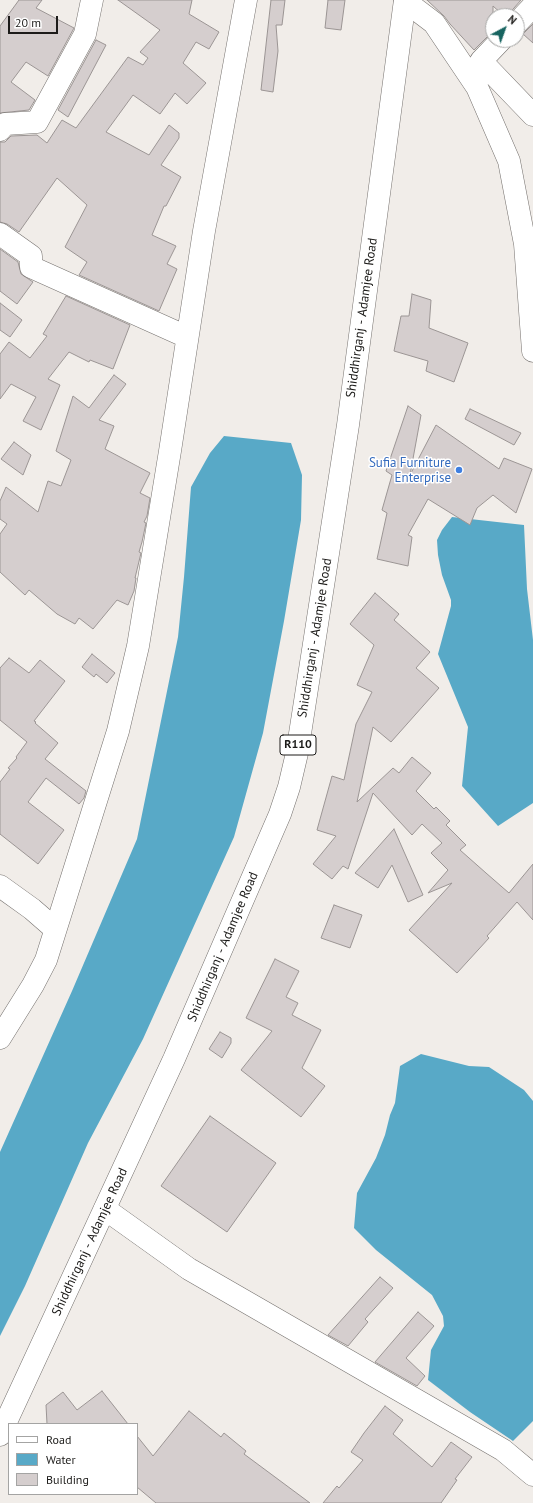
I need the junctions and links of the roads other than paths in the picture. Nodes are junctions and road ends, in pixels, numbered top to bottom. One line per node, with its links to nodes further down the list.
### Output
1 (92, 0): 8 (street)
2 (246, 0): 10 (street)
3 (405, 0): 11 (street); 15 (street, Shiddhirganj - Adamjee Road / R110)
4 (533, 6): 5 (street)
5 (525, 14)
6 (493, 48): 7 (street)
7 (533, 115)
8 (0, 130)
9 (0, 234): 10 (street)
10 (187, 337): 13 (street)
11 (533, 351)
12 (0, 886): 13 (street)
13 (55, 929): 14 (street)
14 (0, 1038)
15 (105, 1209): 16 (street, Shiddhirganj - Adamjee Road / R110); 17 (street)
16 (0, 1435)
17 (533, 1475)

